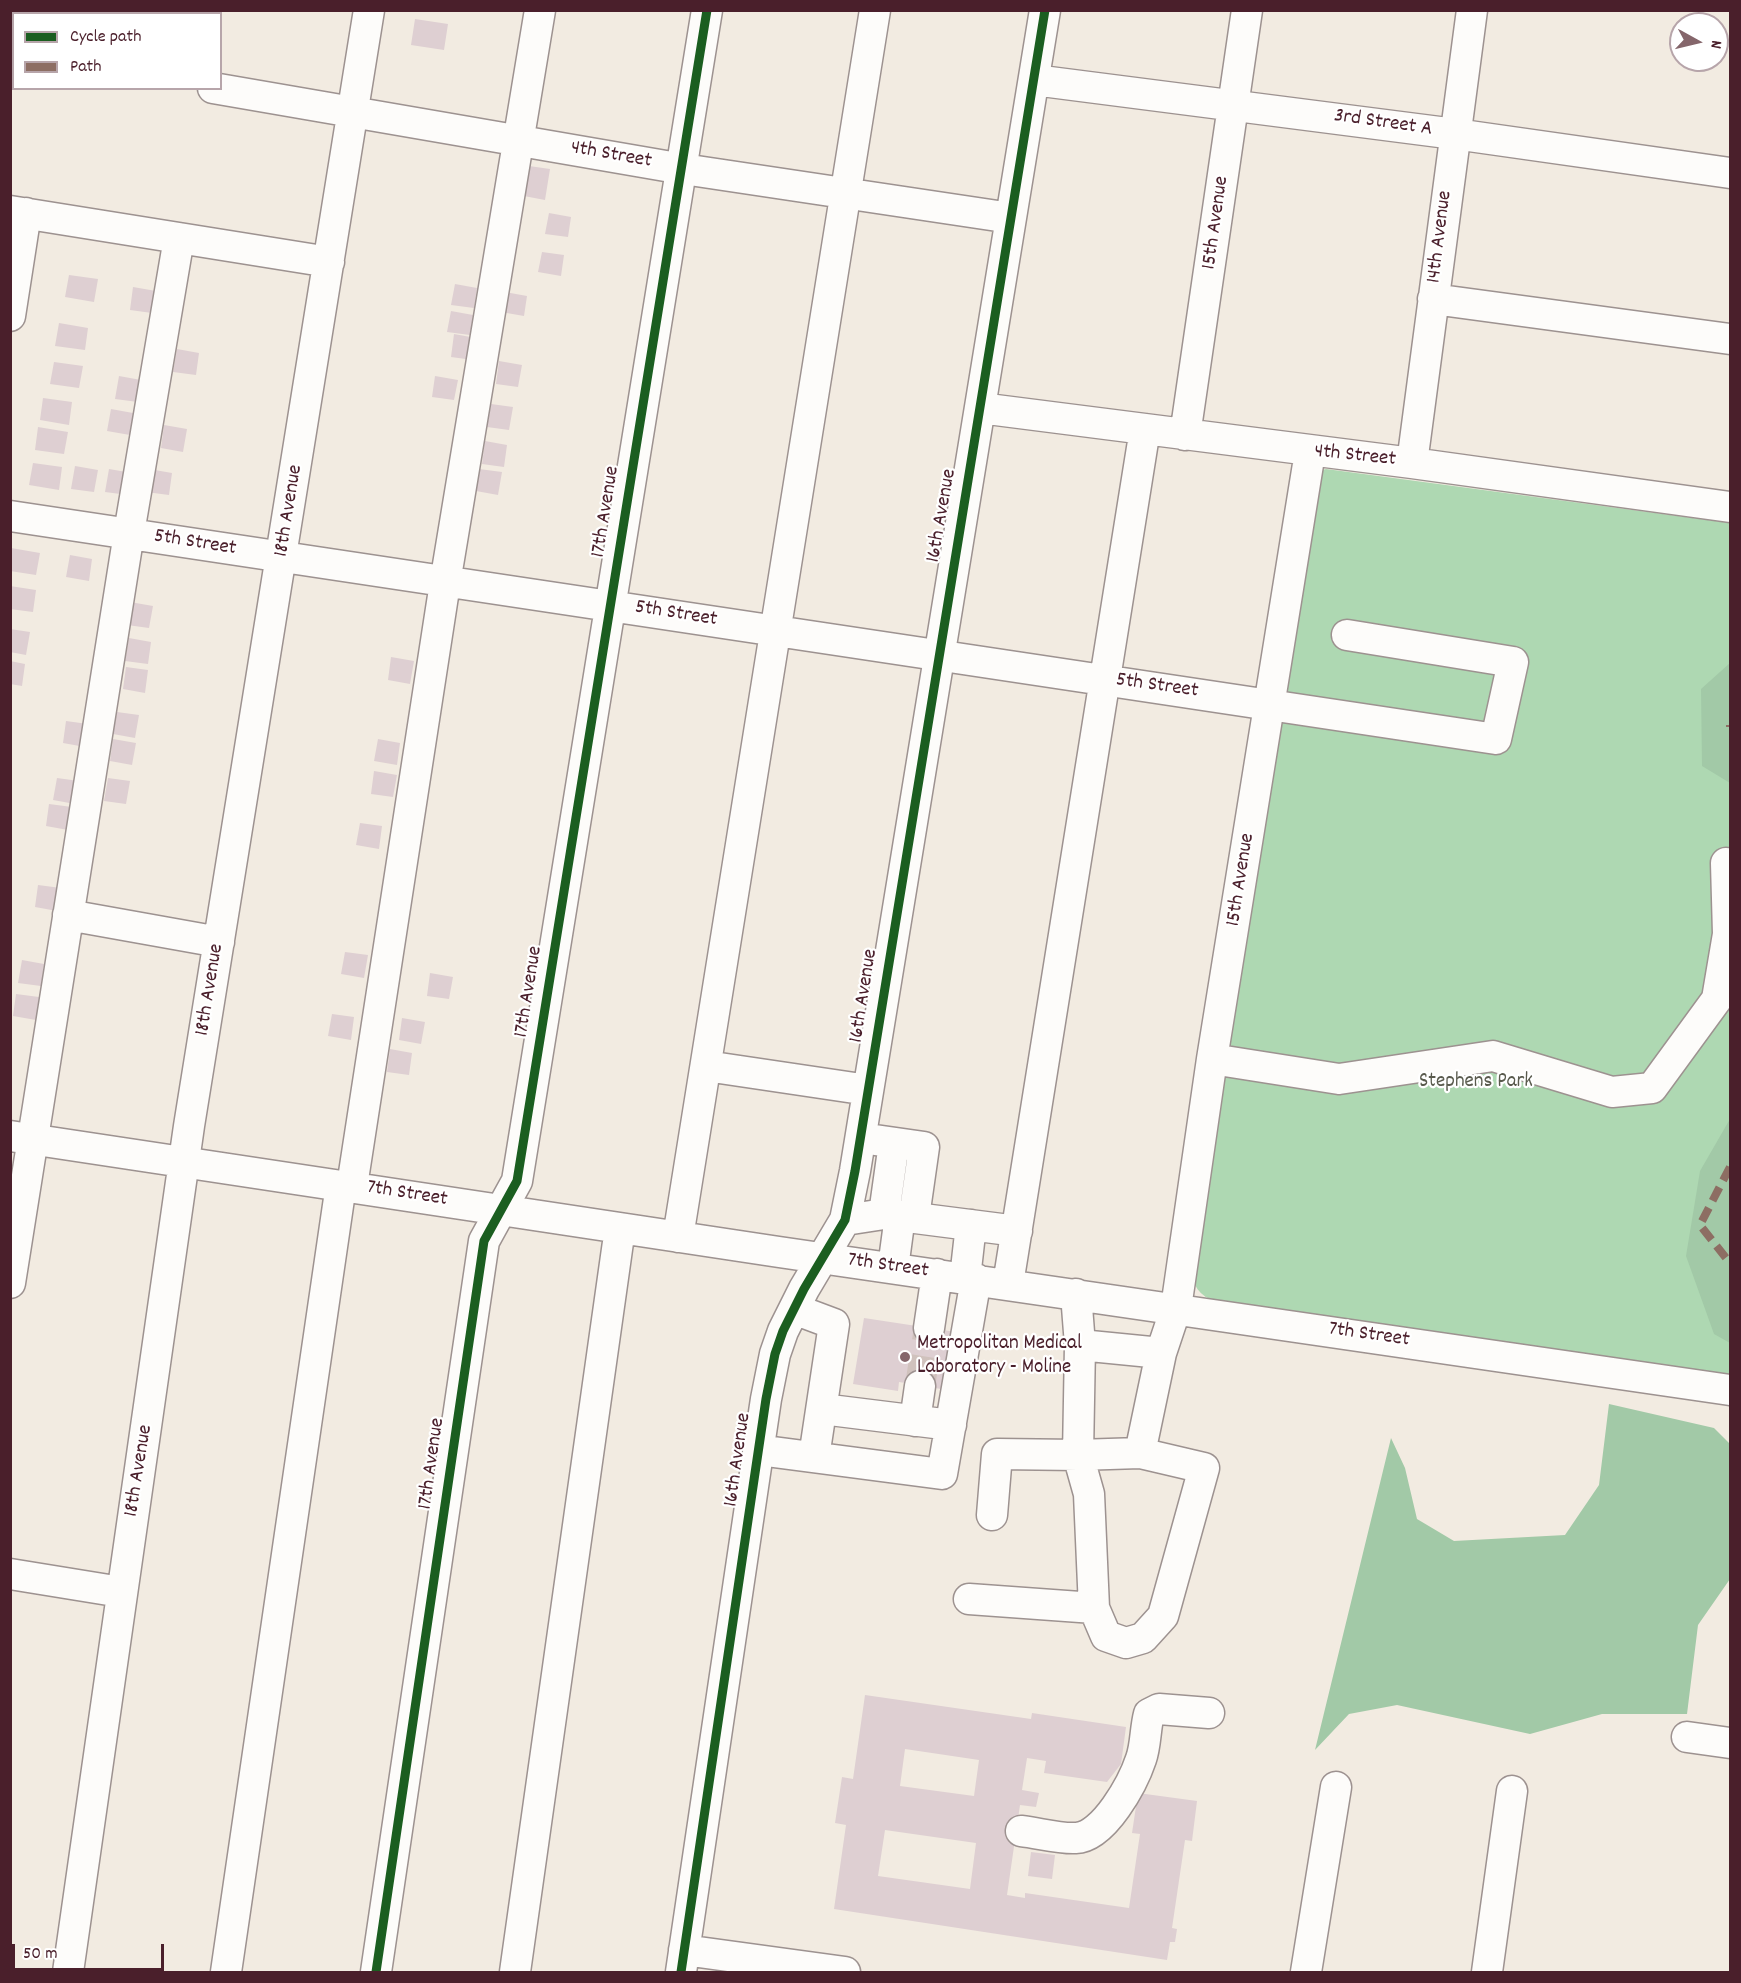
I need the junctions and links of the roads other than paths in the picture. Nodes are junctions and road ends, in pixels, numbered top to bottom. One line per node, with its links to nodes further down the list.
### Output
1 (369, 10): 11 (street, 18th Avenue)
2 (540, 10): 13 (street)
3 (707, 10): 14 (street, 17th Avenue)
4 (875, 10): 16 (street)
5 (1045, 10): 8 (street, 16th Avenue)
6 (1247, 10): 10 (street, 15th Avenue)
7 (1472, 10): 12 (street, 14th Avenue)
8 (1034, 80): 10 (street, 3rd Street A); 18 (street, 16th Avenue)
9 (222, 89): 11 (street, 4th Street)
10 (1234, 104): 12 (street, 3rd Street A); 26 (street, 15th Avenue)
11 (352, 111): 13 (street, 4th Street); 20 (street, 18th Avenue)
12 (1455, 134): 15 (street, 3rd Street A); 21 (street, 14th Avenue)
13 (520, 141): 14 (street, 4th Street); 33 (street)
14 (682, 169): 16 (street, 4th Street); 34 (street, 17th Avenue)
15 (1731, 173)
16 (845, 194): 18 (street, 4th Street); 35 (street)
17 (18, 212): 19 (street); 22 (street)
18 (1011, 218): 24 (street, 16th Avenue)
19 (180, 238): 20 (street); 31 (street)
20 (330, 262): 32 (street, 18th Avenue)
21 (1433, 299): 23 (street); 28 (street, 14th Avenue)
22 (10, 316)
23 (1731, 339)
24 (980, 408): 25 (street, 4th Street); 37 (street, 16th Avenue)
25 (1145, 429): 26 (street, 4th Street); 38 (street)
26 (1185, 435): 27 (street, 4th Street)
27 (1310, 452): 28 (street, 4th Street); 39 (street, 15th Avenue)
28 (1412, 463): 29 (street, 4th Street)
29 (1731, 507)
30 (10, 516): 31 (street, 5th Street)
31 (129, 533): 32 (street, 5th Street); 41 (street)
32 (282, 557): 33 (street, 5th Street); 42 (street, 18th Avenue)
33 (445, 583): 34 (street, 5th Street); 49 (street)
34 (610, 605): 35 (street, 5th Street); 50 (street, 17th Avenue)
35 (776, 630): 37 (street, 5th Street); 44 (street)
36 (1347, 635): 39 (street, 5th Street)
37 (938, 655): 38 (street, 5th Street); 45 (street, 16th Avenue)
38 (1105, 679): 39 (street, 5th Street); 54 (street)
39 (1270, 704): 43 (street, 15th Avenue)
40 (1726, 863): 43 (street)
41 (68, 915): 42 (street); 46 (street)
42 (219, 942): 48 (street, 18th Avenue)
43 (1212, 1059): 63 (street, 15th Avenue)
44 (706, 1066): 45 (street); 56 (street)
45 (868, 1090): 47 (street, 16th Avenue)
46 (22, 1137): 48 (street, 7th Street); 60 (street)
47 (861, 1138): 51 (street, 16th Avenue); 52 (street)
48 (186, 1161): 49 (street, 7th Street); 79 (street, 18th Avenue)
49 (346, 1185): 50 (street, 7th Street); 90 (street)
50 (502, 1209): 53 (street, 7th Street); 91 (street, 17th Avenue)
51 (845, 1220): 52 (street); 57 (street, 16th Avenue)
52 (899, 1220): 55 (street); 58 (street)
53 (620, 1228): 56 (street, 7th Street); 92 (street)
54 (1017, 1231): 55 (street); 61 (street)
55 (970, 1234): 59 (street)
56 (678, 1237): 57 (street, 7th Street)
57 (824, 1258): 58 (street, 7th Street); 64 (street, 16th Avenue)
58 (893, 1268): 59 (street, 7th Street)
59 (959, 1277): 61 (street, 7th Street); 65 (street); 72 (street)
60 (10, 1283)
61 (1008, 1284): 62 (street, 7th Street)
62 (1076, 1294): 63 (street, 7th Street); 66 (street)
63 (1176, 1308): 67 (street, 15th Avenue); 69 (street, 7th Street)
64 (794, 1309): 70 (street); 73 (street, 16th Avenue)
65 (928, 1328)
66 (1080, 1345): 67 (street); 75 (street)
67 (1161, 1353): 74 (street, 15th Avenue)
68 (920, 1386): 71 (street)
69 (1731, 1390)
70 (822, 1409): 71 (street); 76 (street)
71 (915, 1421): 72 (street)
72 (951, 1425): 76 (street)
73 (758, 1450): 76 (street); 88 (street, 16th Avenue)
74 (1140, 1453): 75 (street); 81 (street)
75 (1078, 1455): 77 (street); 81 (street)
76 (814, 1458)
77 (992, 1515)
78 (10, 1574): 79 (street)
79 (121, 1592): 89 (street, 18th Avenue)
80 (969, 1599): 81 (street)
81 (1094, 1608)
82 (1209, 1713): 87 (street)
83 (1688, 1737): 84 (street)
84 (1731, 1743)
85 (1336, 1787): 94 (street)
86 (1512, 1791): 95 (street)
87 (1022, 1831)
88 (682, 1961): 93 (street)
89 (68, 1972)
90 (226, 1972)
91 (376, 1972)
92 (514, 1972)
93 (845, 1972)
94 (1306, 1972)
95 (1487, 1972)

